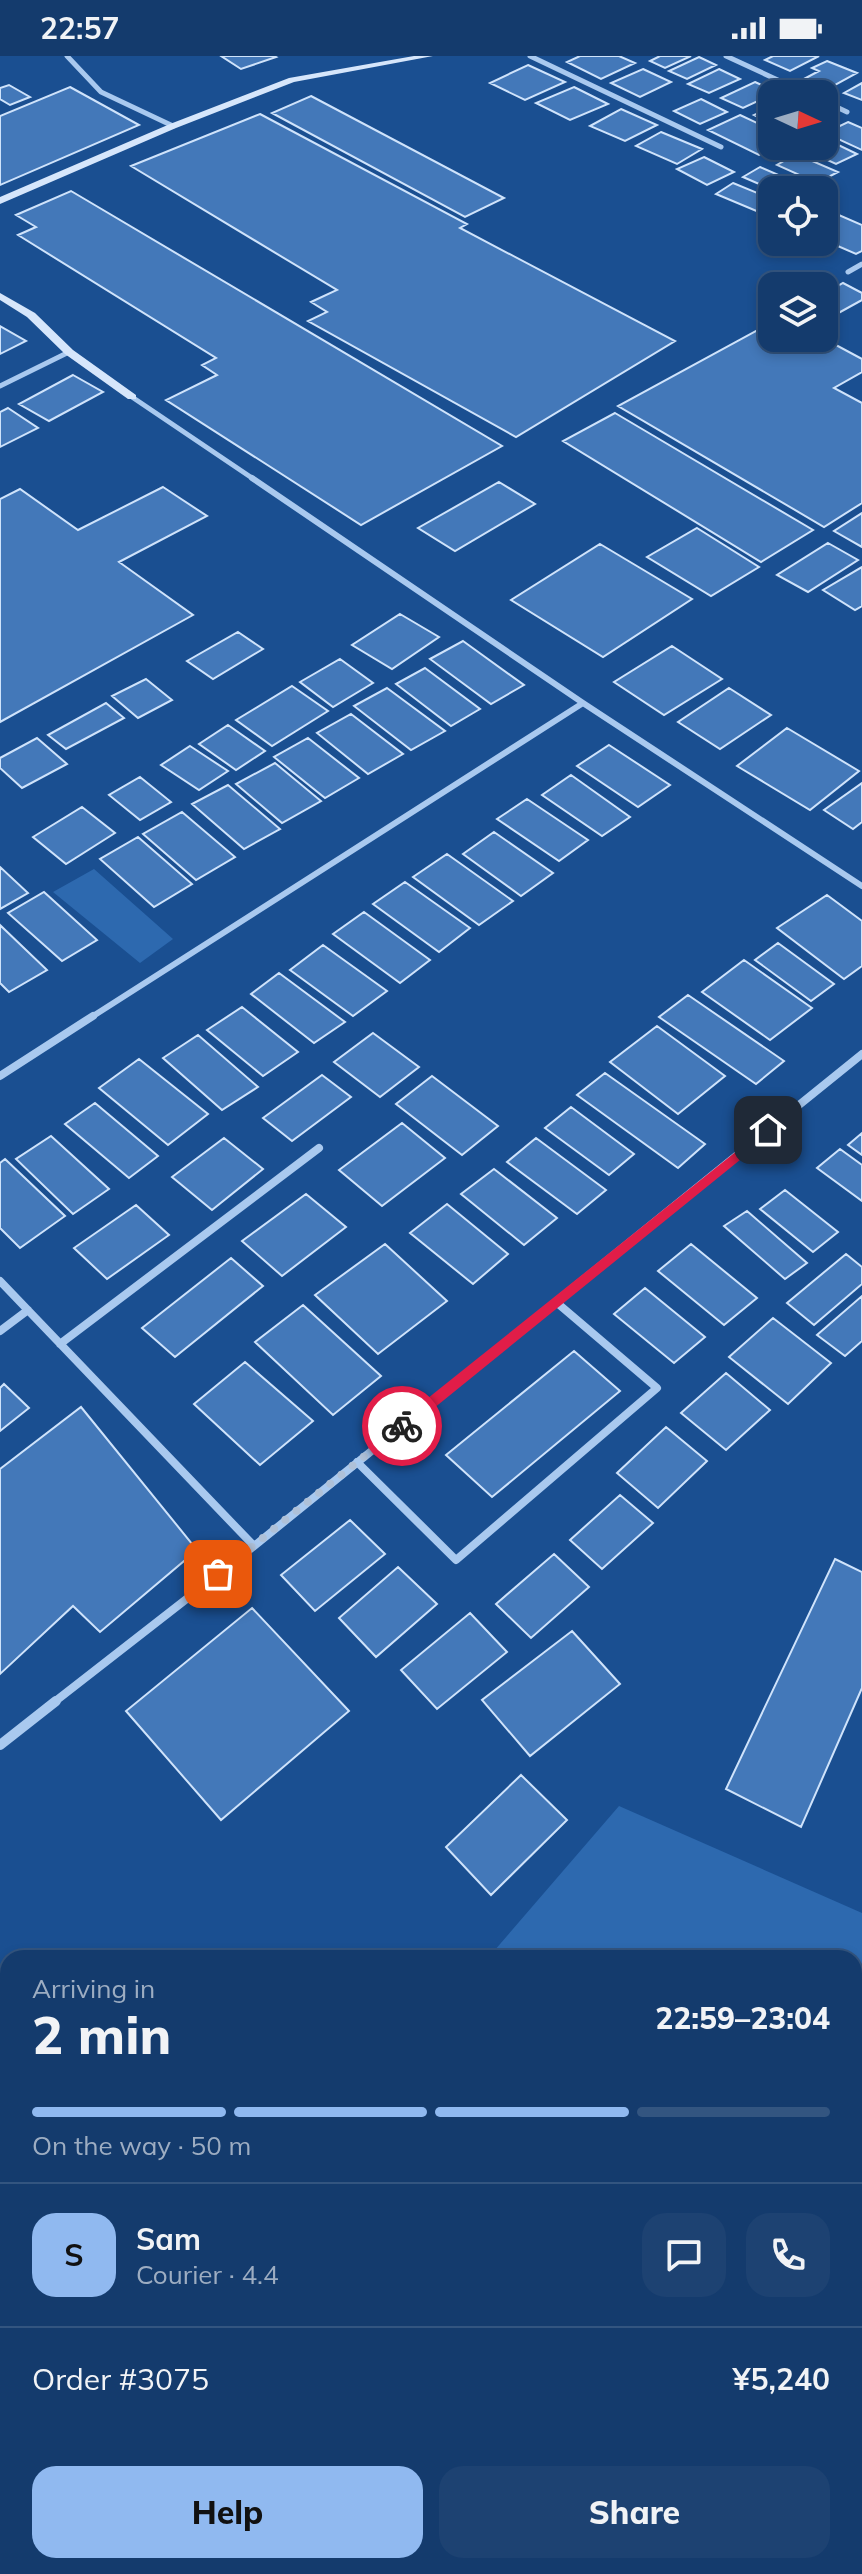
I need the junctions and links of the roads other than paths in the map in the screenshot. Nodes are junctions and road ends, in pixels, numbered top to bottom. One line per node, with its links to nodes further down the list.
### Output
1 (67, 56): 8 (street)
2 (429, 56): 8 (street)
3 (530, 56): 9 (street)
4 (726, 56): 5 (street)
5 (778, 80)
6 (838, 108): 7 (street)
7 (847, 112)
8 (173, 126): 10 (street)
9 (721, 147)
10 (0, 201)
11 (862, 264): 12 (street)
12 (848, 272)
13 (0, 296): 14 (street)
14 (69, 352): 15 (street); 16 (street)
15 (0, 386)
16 (132, 397): 17 (street)
17 (583, 703): 18 (street); 20 (street)
18 (862, 886)
19 (862, 1054): 23 (street)
20 (0, 1076)
21 (319, 1148): 26 (street)
22 (0, 1281): 24 (street)
23 (556, 1302): 27 (street); 27 (street)
24 (28, 1310): 25 (street); 26 (street)
25 (0, 1331)
26 (60, 1344): 28 (street)
27 (357, 1462): 28 (street)
28 (254, 1546): 29 (street)
29 (0, 1745)

